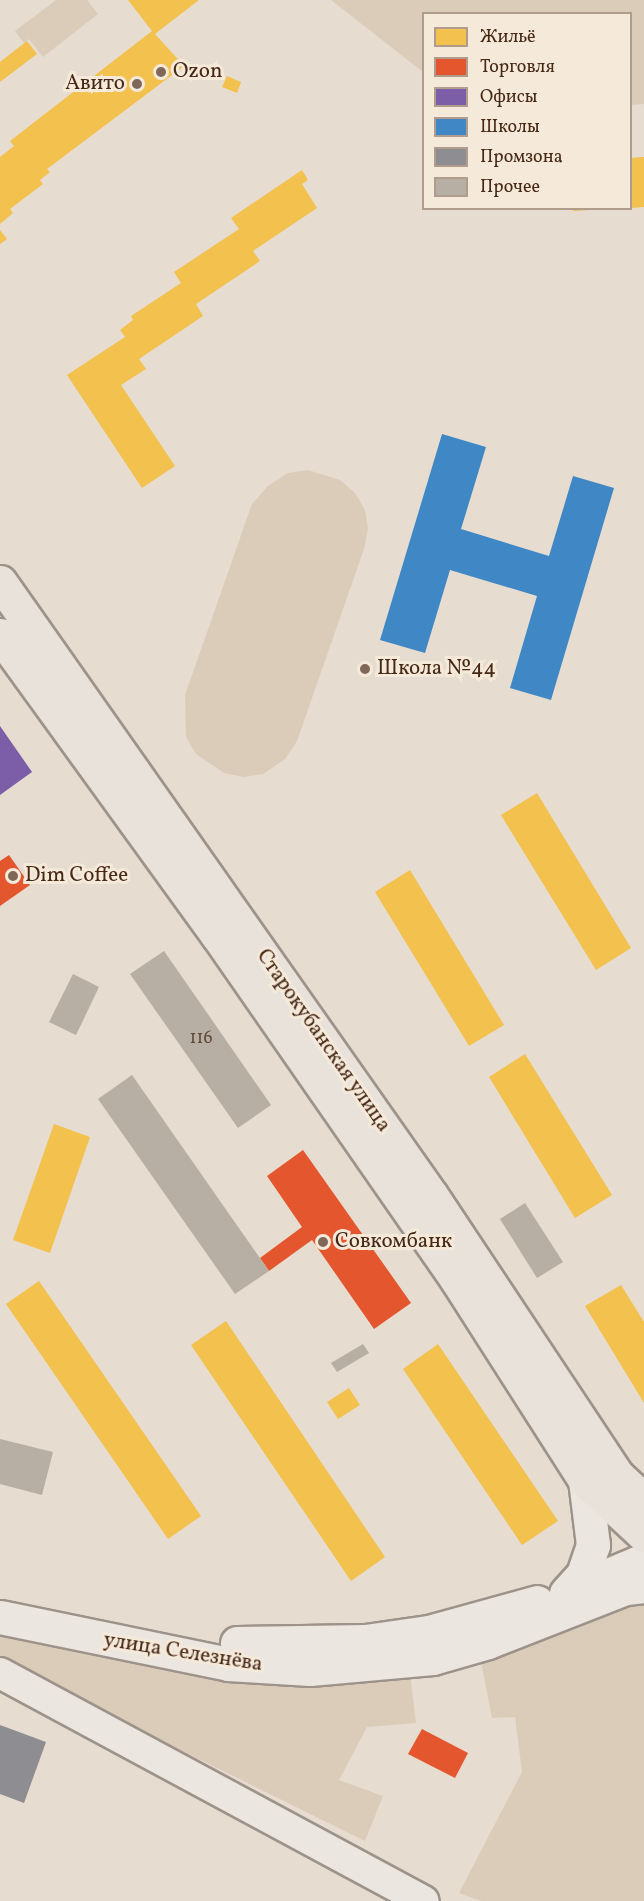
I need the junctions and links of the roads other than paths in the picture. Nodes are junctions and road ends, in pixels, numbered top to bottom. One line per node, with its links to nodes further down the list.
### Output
1 (0, 582): 4 (main road, Старокубанская улица)
2 (0, 635): 3 (main road, Старокубанская улица)
3 (585, 1480): 5 (main road, Старокубанская улица); 8 (main road, Старокубанская улица)
4 (644, 1500)
5 (644, 1535)
6 (644, 1560): 8 (main road, улица Селезнёва)
7 (644, 1586): 10 (main road, улица Селезнёва)
8 (566, 1593): 9 (main road, улица Селезнёва)
9 (0, 1594)
10 (0, 1617)
11 (0, 1673): 12 (street)
12 (423, 1901)

